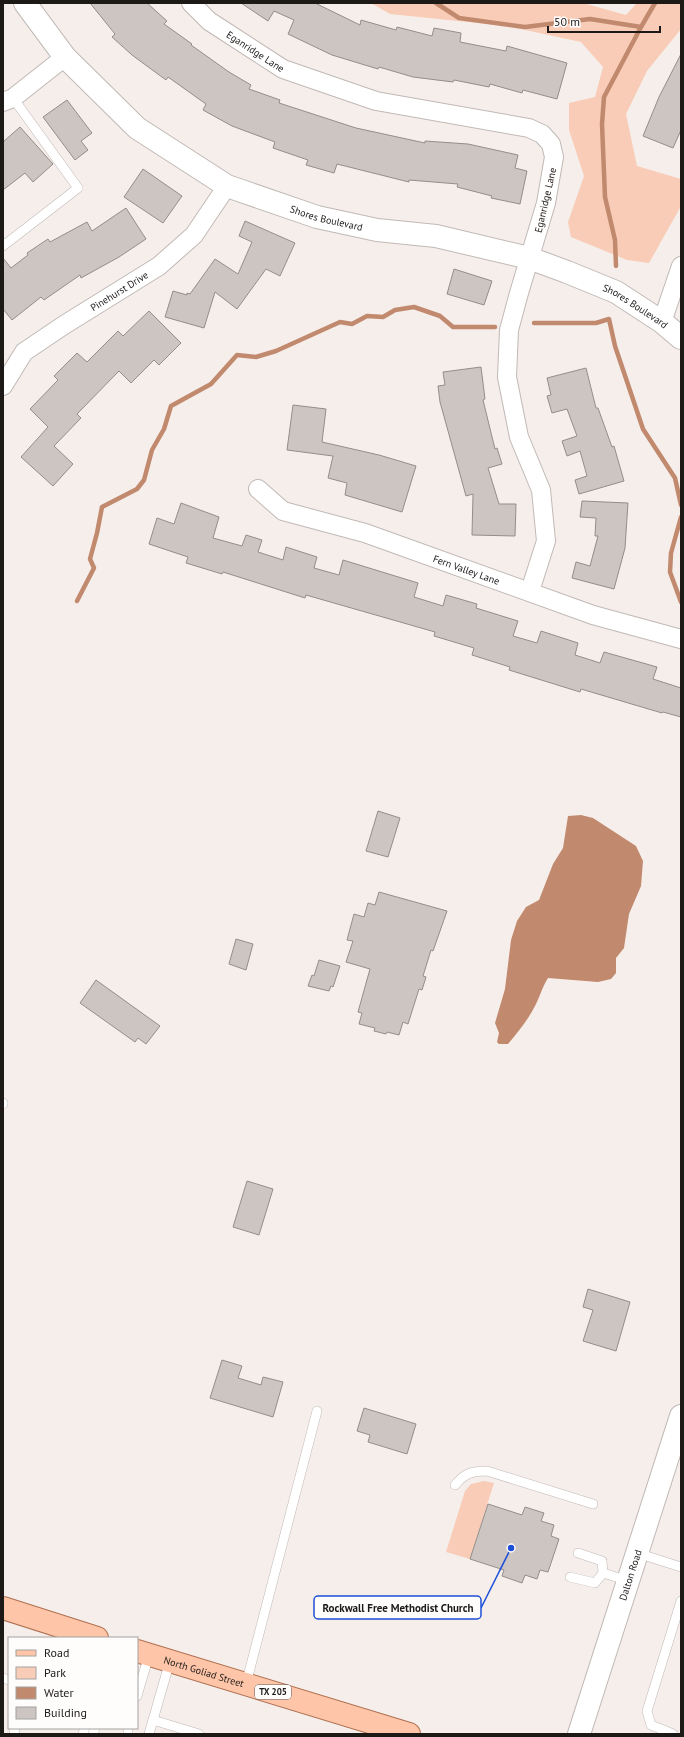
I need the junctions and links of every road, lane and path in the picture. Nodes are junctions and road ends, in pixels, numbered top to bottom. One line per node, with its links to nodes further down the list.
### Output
1 (24, 3): 3 (street, Shores Boulevard)
2 (191, 3): 7 (street, Eganridge Lane)
3 (65, 56): 4 (street); 5 (street, Shores Boulevard)
4 (8, 100): 6 (lane)
5 (227, 186): 7 (street, Shores Boulevard); 11 (street, Pinehurst Drive)
6 (3, 246)
7 (529, 258): 9 (street, Shores Boulevard); 13 (street, Eganridge Lane)
8 (681, 266): 9 (street)
9 (662, 322): 10 (street, Shores Boulevard)
10 (681, 338)
11 (3, 386)
12 (258, 489): 13 (street, Fern Valley Lane)
13 (530, 591): 14 (street, Fern Valley Lane)
14 (681, 639)
15 (317, 1410): 30 (lane)
16 (681, 1416): 20 (street, Dalton Road)
17 (455, 1485): 18 (lane)
18 (593, 1504)
19 (578, 1553): 22 (lane)
20 (637, 1553): 21 (lane); 24 (street, Dalton Road)
21 (681, 1567)
22 (603, 1573): 23 (lane); 24 (lane)
23 (570, 1577)
24 (628, 1581): 36 (street, Dalton Road)
25 (681, 1601): 37 (lane)
26 (3, 1608): 27 (main road)
27 (94, 1637)
28 (143, 1653): 29 (main road, North Goliad Street / TX 205); 31 (lane)
29 (170, 1661): 30 (main road, North Goliad Street / TX 205); 32 (lane)
30 (246, 1684): 35 (main road, North Goliad Street / TX 205)
31 (138, 1689)
32 (153, 1720): 33 (lane); 34 (lane)
33 (149, 1734)
34 (199, 1734)
35 (409, 1734)
36 (579, 1734)
37 (673, 1734)

